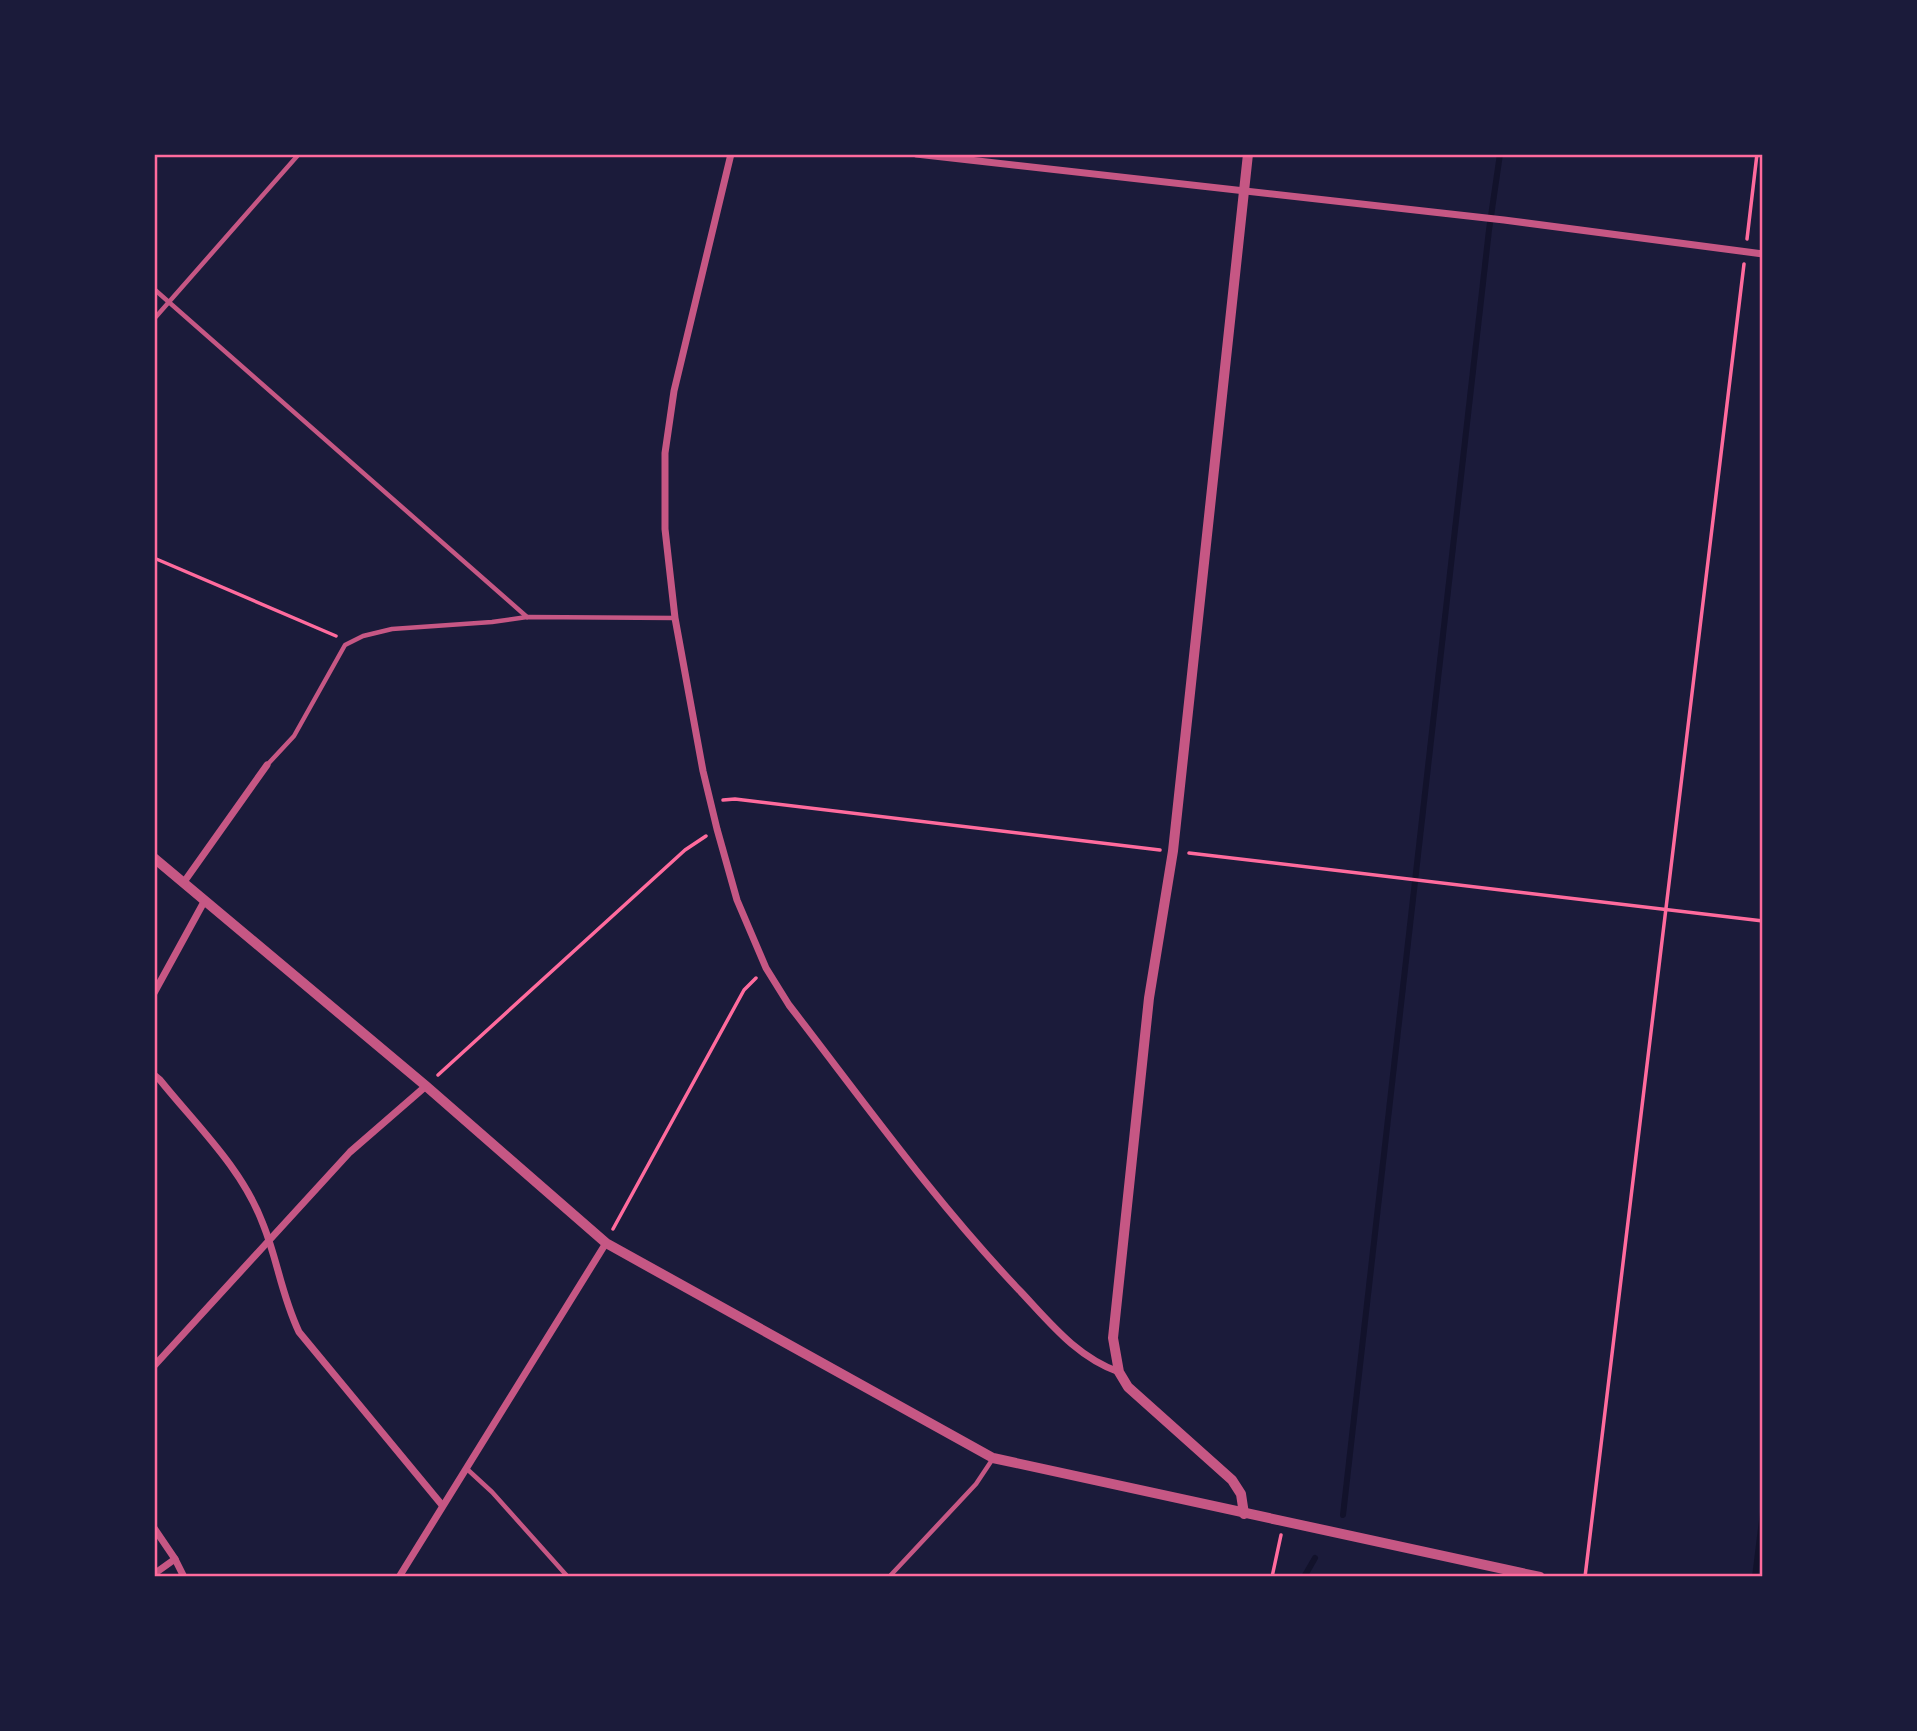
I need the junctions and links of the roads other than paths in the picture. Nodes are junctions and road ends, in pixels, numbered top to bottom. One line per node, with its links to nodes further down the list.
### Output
1 (299, 154): 8 (lane)
2 (731, 154): 11 (street)
3 (916, 154): 5 (street)
4 (1248, 154): 5 (street)
5 (1244, 192): 6 (street); 22 (street)
6 (1763, 254)
7 (154, 289): 8 (lane)
8 (169, 302): 9 (lane); 10 (lane)
9 (154, 319)
10 (527, 617): 11 (lane); 12 (lane)
11 (675, 618): 22 (street)
12 (267, 765): 14 (street)
13 (154, 858): 14 (street)
14 (184, 882): 15 (street)
15 (205, 900): 16 (street); 18 (street)
16 (154, 993)
17 (154, 1076): 19 (street)
18 (426, 1086): 19 (street); 20 (street)
19 (269, 1242): 21 (street); 25 (street)
20 (606, 1243): 23 (street); 24 (street)
21 (154, 1366)
22 (1119, 1373): 26 (street)
23 (993, 1458): 26 (street); 33 (lane)
24 (467, 1468): 25 (street); 32 (lane)
25 (442, 1505): 31 (street)
26 (1244, 1514): 34 (street)
27 (154, 1528): 28 (street)
28 (175, 1559): 29 (street); 30 (street)
29 (154, 1574)
30 (184, 1577)
31 (399, 1577)
32 (568, 1577)
33 (888, 1577)
34 (1538, 1577)

